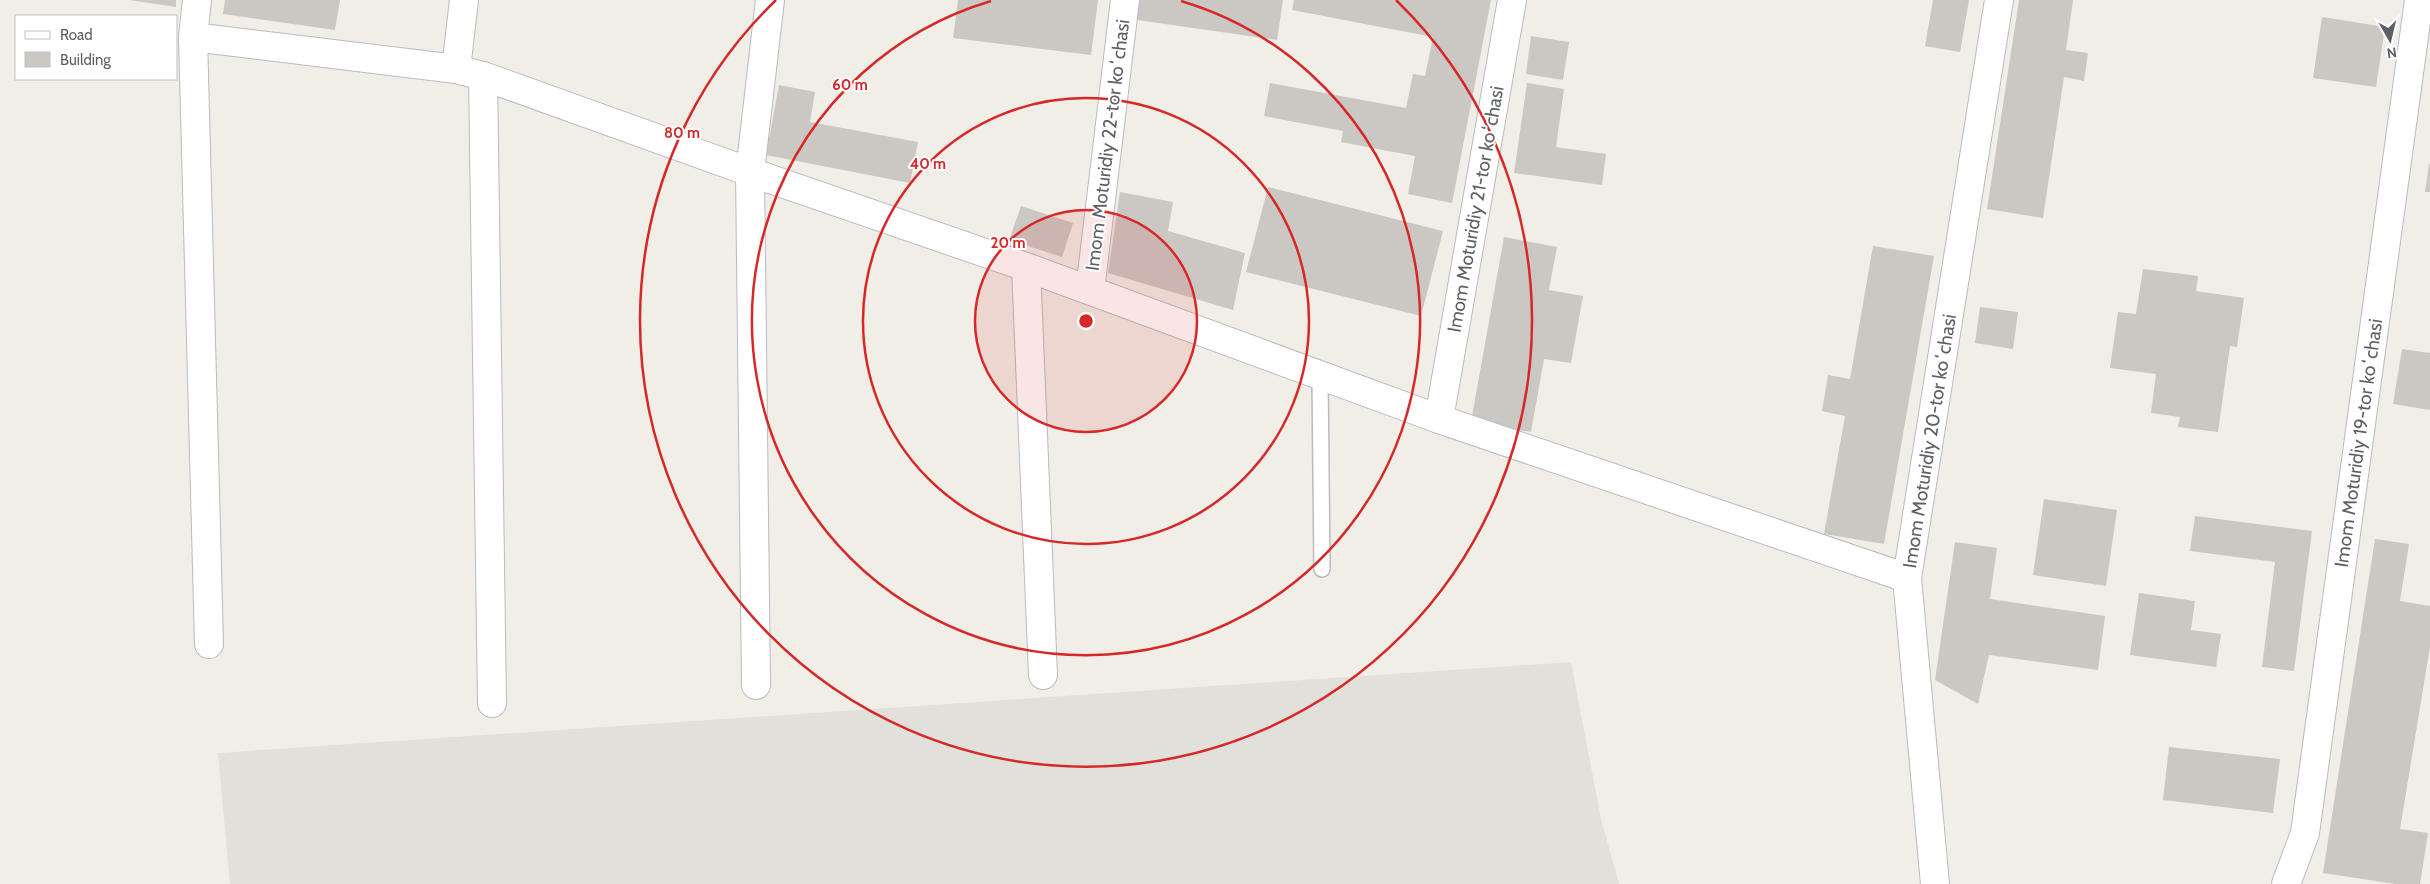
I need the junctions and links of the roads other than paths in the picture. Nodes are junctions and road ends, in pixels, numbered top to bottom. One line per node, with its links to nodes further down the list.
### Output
1 (196, 0): 8 (street)
2 (464, 0): 9 (street)
3 (770, 0): 11 (street)
4 (1124, 0): 13 (street, Imom Moturidiy 22-tor koʻchasi)
5 (1512, 0): 15 (street, Imom Moturidiy 21-tor koʻchasi)
6 (1999, 0): 17 (street, Imom Moturidiy 20-tor koʻchasi)
7 (2419, 0): 23 (street, Imom Moturidiy 19-tor koʻchasi)
8 (193, 36): 9 (street); 18 (street)
9 (456, 69): 10 (street)
10 (483, 76): 11 (street); 21 (street)
11 (750, 172): 12 (street); 20 (street)
12 (1026, 267): 13 (street); 19 (street)
13 (1090, 290): 14 (street)
14 (1320, 376): 15 (street); 16 (lane)
15 (1439, 419): 17 (street)
16 (1322, 569)
17 (1907, 578): 22 (street, Imom Moturidiy 20-tor koʻchasi)
18 (209, 644)
19 (1043, 675)
20 (756, 686)
21 (492, 703)
22 (1935, 884)
23 (2286, 884)

